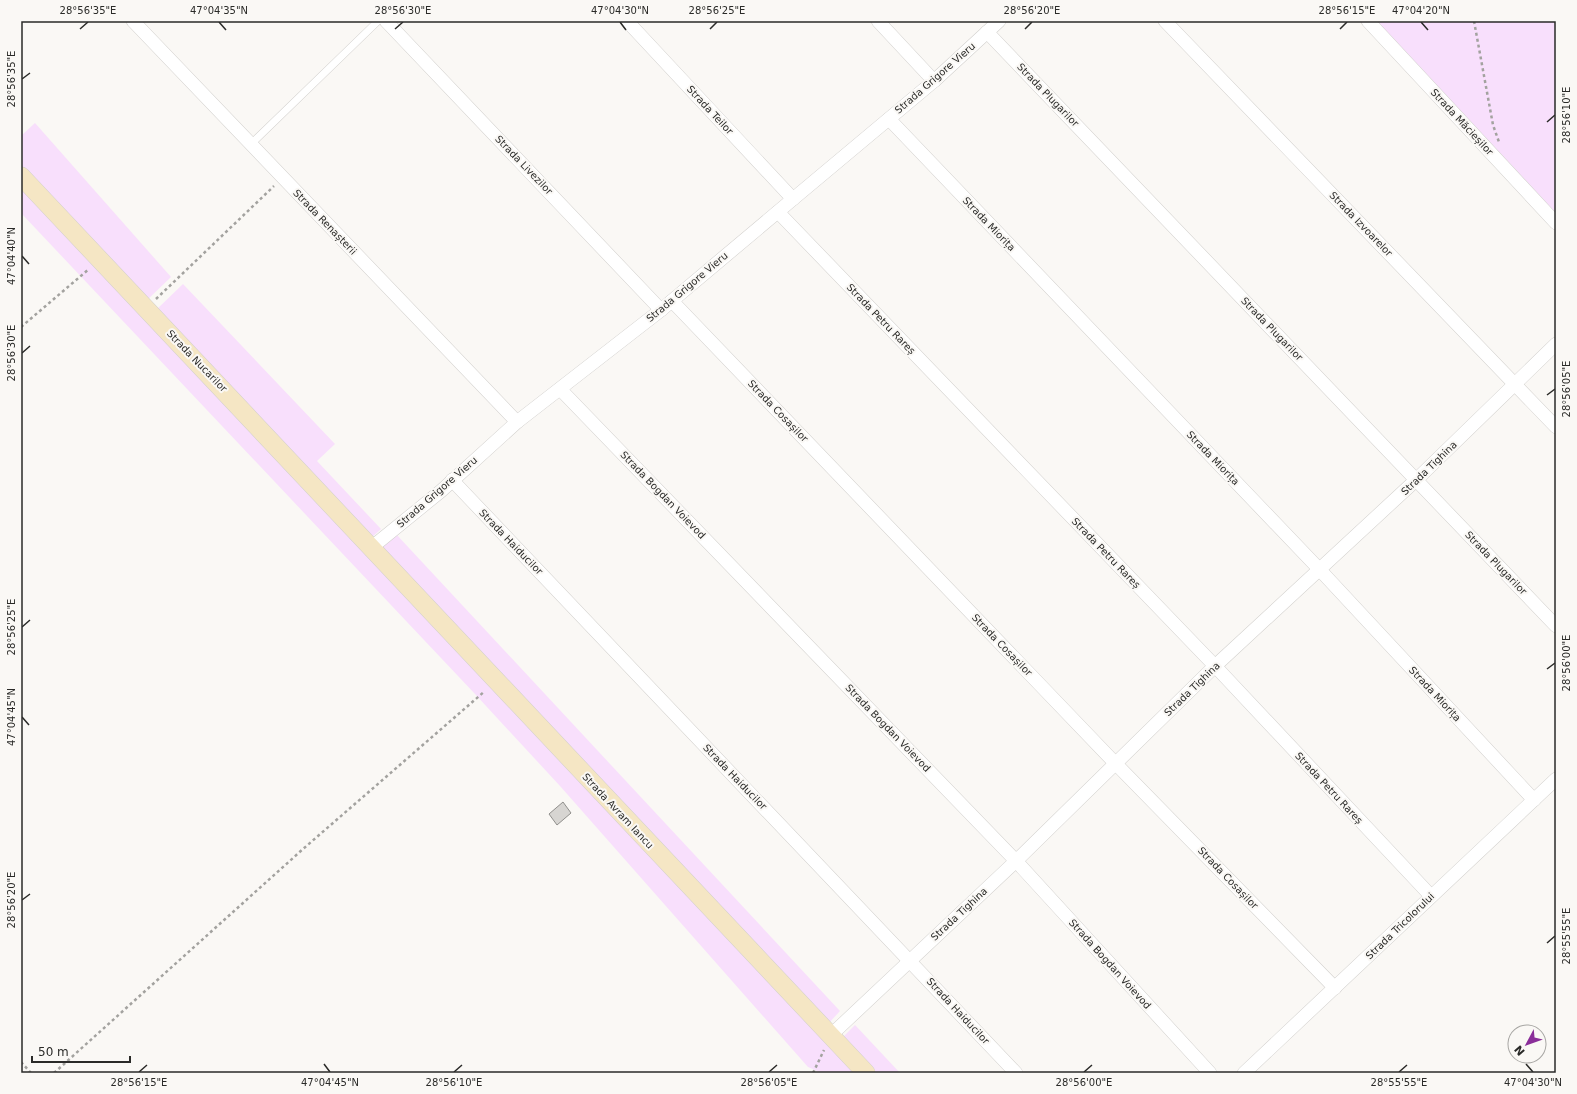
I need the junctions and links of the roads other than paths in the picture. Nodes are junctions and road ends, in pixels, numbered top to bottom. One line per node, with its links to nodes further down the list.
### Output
1 (133, 21): 12 (street, Strada Renașterii)
2 (378, 21): 12 (lane)
3 (386, 21): 18 (street, Strada Livezilor)
4 (627, 21): 14 (street, Strada Teilor)
5 (878, 21): 10 (street)
6 (999, 21): 9 (street, Strada Grigore Vieru)
7 (1165, 21): 20 (street, Strada Izvoarelor)
8 (1368, 21): 16 (street, Strada Măcieșilor)
9 (987, 32): 10 (street, Strada Grigore Vieru); 25 (street, Strada Plugarilor)
10 (934, 81): 11 (street, Strada Grigore Vieru)
11 (889, 119): 14 (street, Strada Grigore Vieru); 27 (street, Strada Miorița)
12 (251, 144): 22 (street, Strada Renașterii)
13 (21, 176): 26 (street, Strada Nucarilor)
14 (793, 199): 15 (street, Strada Grigore Vieru)
15 (778, 212): 17 (street, Strada Grigore Vieru); 29 (street, Strada Petru Rareș)
16 (1556, 223)
17 (672, 300): 18 (street, Strada Grigore Vieru); 30 (street, Strada Cosașilor)
18 (661, 310): 21 (street, Strada Grigore Vieru)
19 (1556, 344): 20 (street, Strada Tighina)
20 (1515, 384): 23 (street, Strada Izvoarelor); 25 (street, Strada Tighina)
21 (560, 389): 22 (street, Strada Grigore Vieru); 33 (street, Strada Bogdan Voievod)
22 (517, 422): 24 (street, Strada Grigore Vieru)
23 (1556, 427)
24 (452, 480): 26 (street, Strada Grigore Vieru); 35 (street, Strada Haiducilor)
25 (1416, 480): 27 (street, Strada Tighina); 28 (street, Strada Plugarilor)
26 (371, 548): 37 (street, Strada Avram Iancu)
27 (1320, 570): 29 (street, Strada Tighina); 32 (street, Strada Miorița)
28 (1556, 626)
29 (1216, 666): 30 (street, Strada Tighina); 34 (street, Strada Petru Rareș)
30 (1116, 764): 33 (street, Strada Tighina); 36 (street, Strada Cosașilor)
31 (1556, 779): 32 (street, Strada Tricolorului)
32 (1534, 800): 34 (street, Strada Tricolorului)
33 (1016, 861): 35 (street, Strada Tighina); 40 (street, Strada Bogdan Voievod)
34 (1431, 896): 36 (street, Strada Tricolorului)
35 (909, 960): 37 (street, Strada Tighina); 39 (street, Strada Haiducilor)
36 (1335, 988): 41 (street, Strada Tricolorului)
37 (830, 1036): 38 (street, Strada Avram Iancu)
38 (866, 1073)
39 (1016, 1073)
40 (1210, 1073)
41 (1244, 1073)

